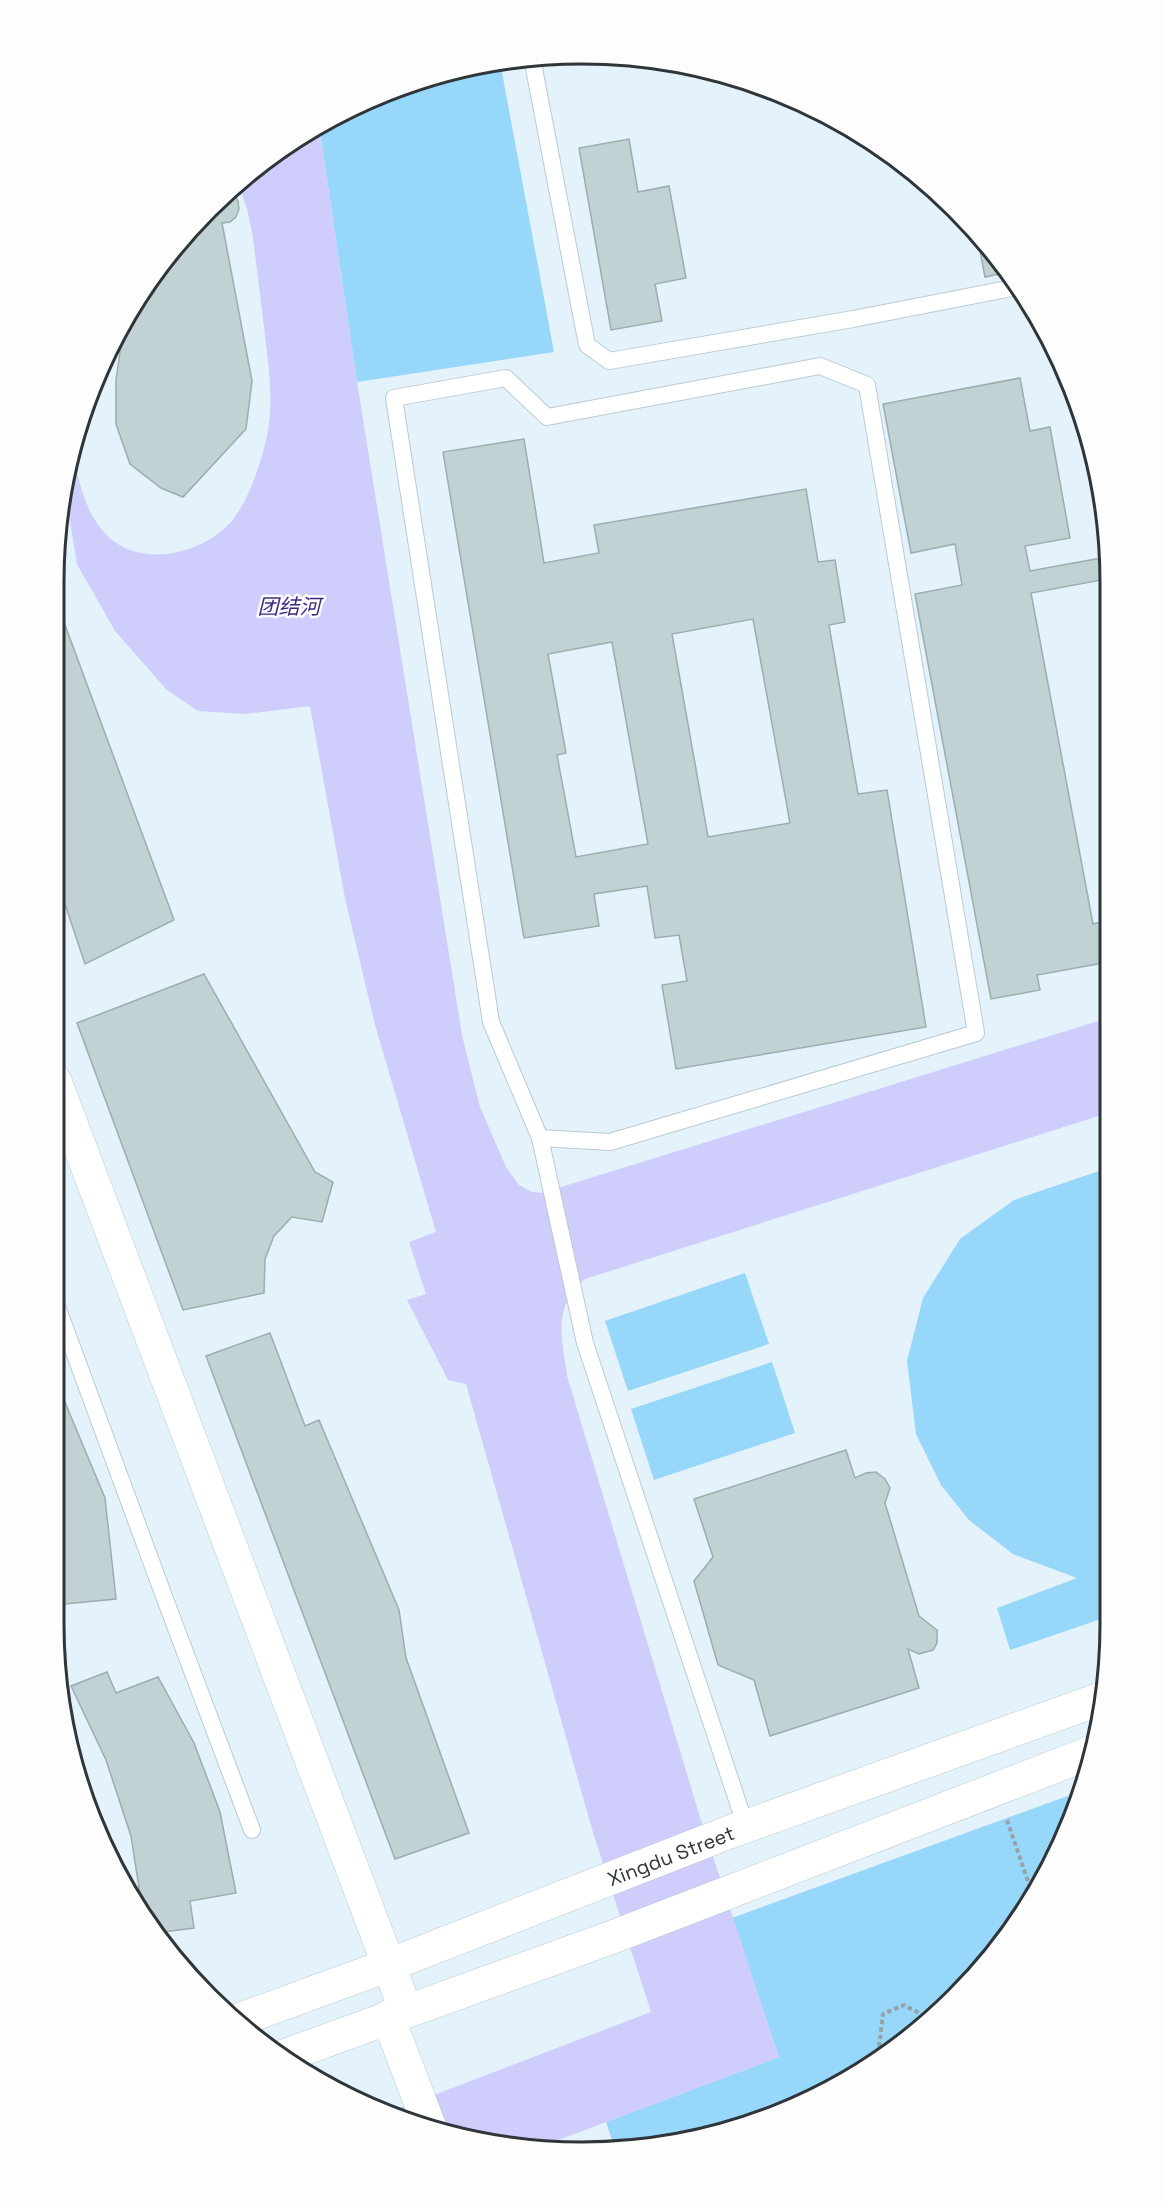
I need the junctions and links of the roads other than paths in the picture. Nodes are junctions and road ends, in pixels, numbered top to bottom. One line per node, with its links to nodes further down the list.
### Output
1 (534, 67): 2 (lane)
2 (1008, 289)
3 (64, 1105): 10 (main road)
4 (540, 1138): 4 (lane); 9 (lane)
5 (64, 1325): 8 (lane)
6 (1095, 1701): 9 (main road, Xingdu Street)
7 (1084, 1755): 11 (main road)
8 (252, 1830)
9 (737, 1830): 10 (main road, Xingdu Street)
10 (389, 1965): 11 (main road); 12 (main road, Xingdu Street)
11 (397, 2014): 13 (main road); 14 (main road)
12 (245, 2017)
13 (292, 2053)
14 (426, 2118)

